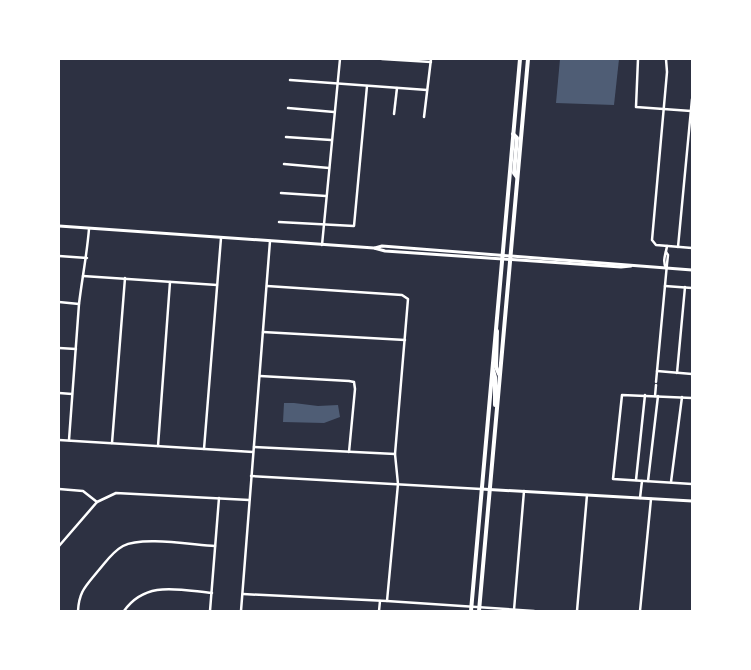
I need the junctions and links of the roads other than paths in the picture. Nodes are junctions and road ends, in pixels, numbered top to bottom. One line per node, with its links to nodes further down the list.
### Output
1 (340, 59): 9 (street)
2 (382, 59): 7 (street)
3 (520, 59): 20 (main road)
4 (528, 59): 21 (main road)
5 (638, 59): 15 (street)
6 (666, 59): 15 (street)
7 (431, 60): 12 (street)
8 (290, 80): 9 (street)
9 (337, 83): 10 (street); 17 (street)
10 (367, 86): 11 (street); 31 (street)
11 (396, 88): 12 (street); 18 (street)
12 (427, 90): 19 (street)
13 (692, 99): 16 (street)
14 (288, 108): 17 (street)
15 (664, 109): 16 (street); 37 (street)
16 (692, 111): 38 (street)
17 (334, 112): 24 (street)
18 (394, 114)
19 (424, 117)
20 (515, 120): 21 (main road); 22 (main road)
21 (522, 129): 27 (main road)
22 (513, 134): 27 (main road); 41 (main road)
23 (286, 136): 24 (street)
24 (331, 140): 26 (street)
25 (284, 164): 26 (street)
26 (329, 168): 29 (street)
27 (517, 177): 43 (main road)
28 (281, 193): 29 (street)
29 (326, 196): 31 (street)
30 (279, 222): 31 (street)
31 (324, 225): 36 (street)
32 (59, 226): 33 (street)
33 (89, 229): 34 (street); 42 (street)
34 (220, 238): 35 (street); 52 (street)
35 (270, 241): 36 (street); 53 (street)
36 (322, 245): 41 (street)
37 (667, 246): 38 (street); 47 (street)
38 (678, 247): 39 (street)
39 (692, 248)
40 (59, 256): 42 (street)
41 (502, 257): 43 (street); 59 (main road)
42 (87, 258): 49 (street)
43 (510, 258): 44 (street); 45 (street); 67 (main road)
44 (584, 261): 45 (street); 46 (street)
45 (559, 263): 46 (street)
46 (631, 266): 47 (street)
47 (666, 268): 48 (street); 54 (street)
48 (692, 270)
49 (83, 276): 50 (street); 58 (street)
50 (125, 278): 51 (street); 79 (street)
51 (170, 282): 52 (street); 80 (street)
52 (217, 285): 82 (street)
53 (267, 286): 60 (street); 61 (street)
54 (665, 286): 55 (street); 65 (street)
55 (685, 287): 56 (street); 66 (street)
56 (692, 288)
57 (59, 302): 58 (street)
58 (79, 304): 63 (street)
59 (496, 327): 64 (main road); 67 (main road)
60 (263, 332): 61 (street); 69 (street)
61 (405, 340): 85 (street)
62 (59, 348): 63 (street)
63 (76, 349): 71 (street)
64 (492, 370): 76 (main road); 94 (main road)
65 (657, 372): 66 (street); 73 (street)
66 (677, 373): 68 (street)
67 (500, 374): 76 (main road)
68 (692, 374)
69 (260, 376): 81 (street); 84 (street)
70 (59, 393): 71 (street)
71 (72, 394): 78 (street)
72 (645, 395): 73 (street); 87 (street); 87 (street)
73 (656, 396): 74 (street); 89 (street)
74 (682, 398): 75 (street); 90 (street)
75 (692, 398)
76 (496, 412): 95 (main road)
77 (59, 440): 78 (street)
78 (69, 440): 79 (street)
79 (112, 443): 80 (street)
80 (158, 446): 82 (street)
81 (254, 447): 83 (street); 84 (street)
82 (204, 449): 83 (street)
83 (253, 452): 86 (street)
84 (350, 452): 85 (street)
85 (395, 454): 91 (street)
86 (251, 476): 91 (street); 101 (street)
87 (636, 480): 88 (street)
88 (642, 481): 89 (street); 99 (street)
89 (648, 481): 90 (street)
90 (671, 482): 92 (street)
91 (398, 484): 94 (street); 109 (street)
92 (692, 484)
93 (59, 489): 103 (street)
94 (481, 489): 95 (street); 110 (main road)
95 (489, 490): 96 (street); 111 (main road)
96 (524, 492): 97 (street); 112 (street)
97 (588, 495): 99 (street); 119 (street)
98 (219, 498): 101 (street); 103 (street); 105 (street)
99 (640, 498): 100 (street)
100 (651, 499): 102 (street); 120 (street)
101 (249, 500): 107 (street)
102 (692, 501)
103 (97, 502): 104 (street)
104 (59, 546)
105 (215, 546): 106 (street); 113 (street)
106 (212, 592): 114 (street); 115 (street)
107 (243, 594): 108 (street); 116 (street)
108 (380, 601): 109 (street); 117 (street)
109 (387, 601): 110 (street)
110 (471, 609): 111 (street)
111 (479, 609): 112 (street)
112 (514, 610): 118 (street)
113 (78, 611)
114 (124, 611)
115 (210, 611)
116 (241, 611)
117 (378, 611)
118 (534, 611)
119 (577, 611)
120 (640, 611)

